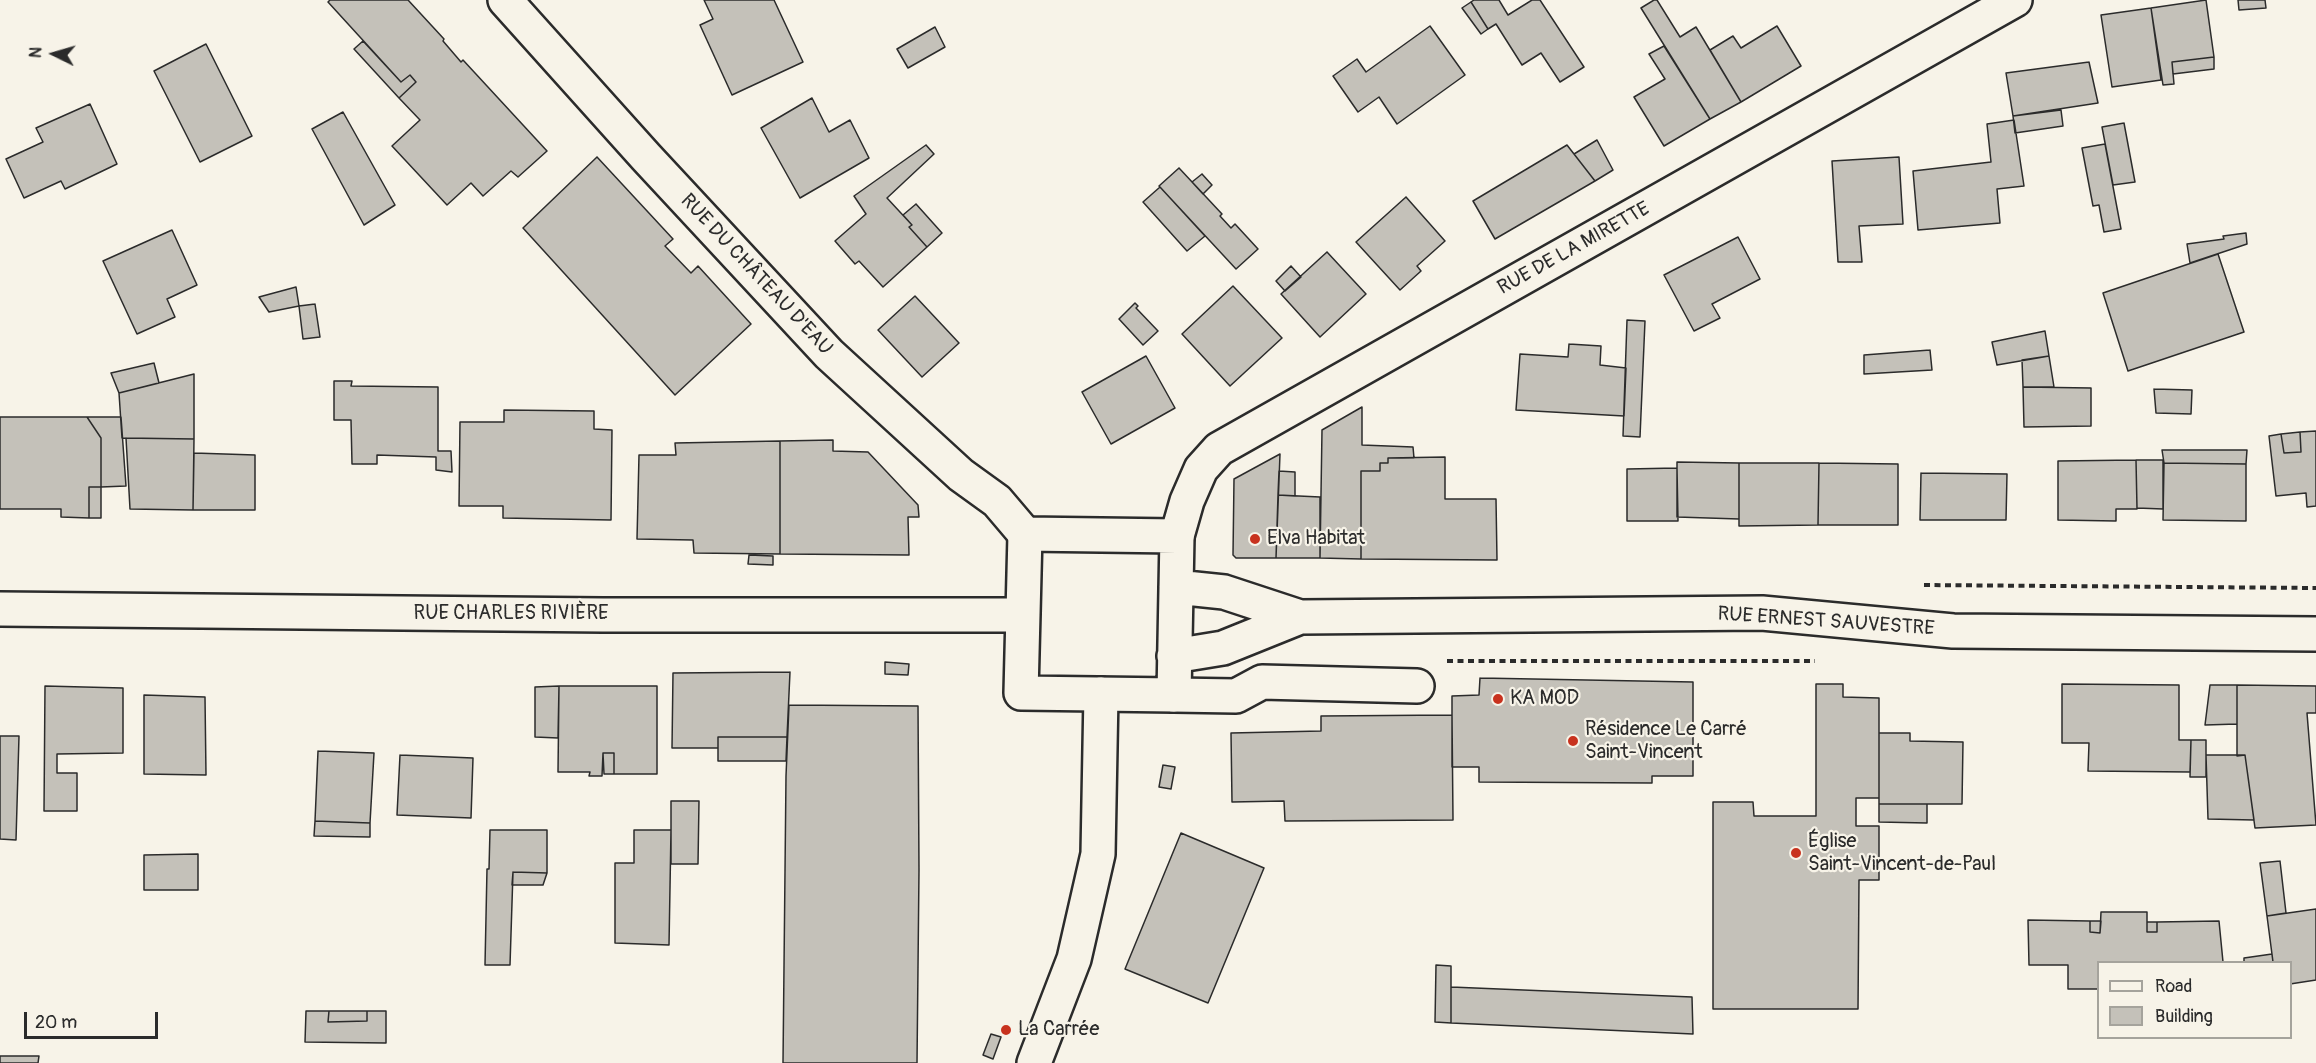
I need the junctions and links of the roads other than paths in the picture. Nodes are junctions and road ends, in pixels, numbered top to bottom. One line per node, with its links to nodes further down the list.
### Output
1 (505, 0): 3 (main road, RUE DU CHÂTEAU D'EAU)
2 (1996, 5): 4 (main road, RUE DE LA MIRETTE)
3 (1025, 534): 4 (main road); 7 (main road)
4 (1177, 536): 5 (main road, RUE DE LA MIRETTE)
5 (1176, 587): 8 (main road, RUE ERNEST SAUVESTRE); 10 (main road, RUE DE LA MIRETTE)
6 (0, 609): 7 (main road, RUE CHARLES RIVIÈRE)
7 (1023, 615): 12 (main road)
8 (1300, 617): 9 (main road, RUE ERNEST SAUVESTRE); 10 (main road, RUE ERNEST SAUVESTRE)
9 (2316, 634)
10 (1174, 656): 13 (main road, RUE DE LA MIRETTE)
11 (1417, 686): 13 (main road)
12 (1101, 694): 13 (main road); 14 (main road)
13 (1174, 695)
14 (1042, 1060)

